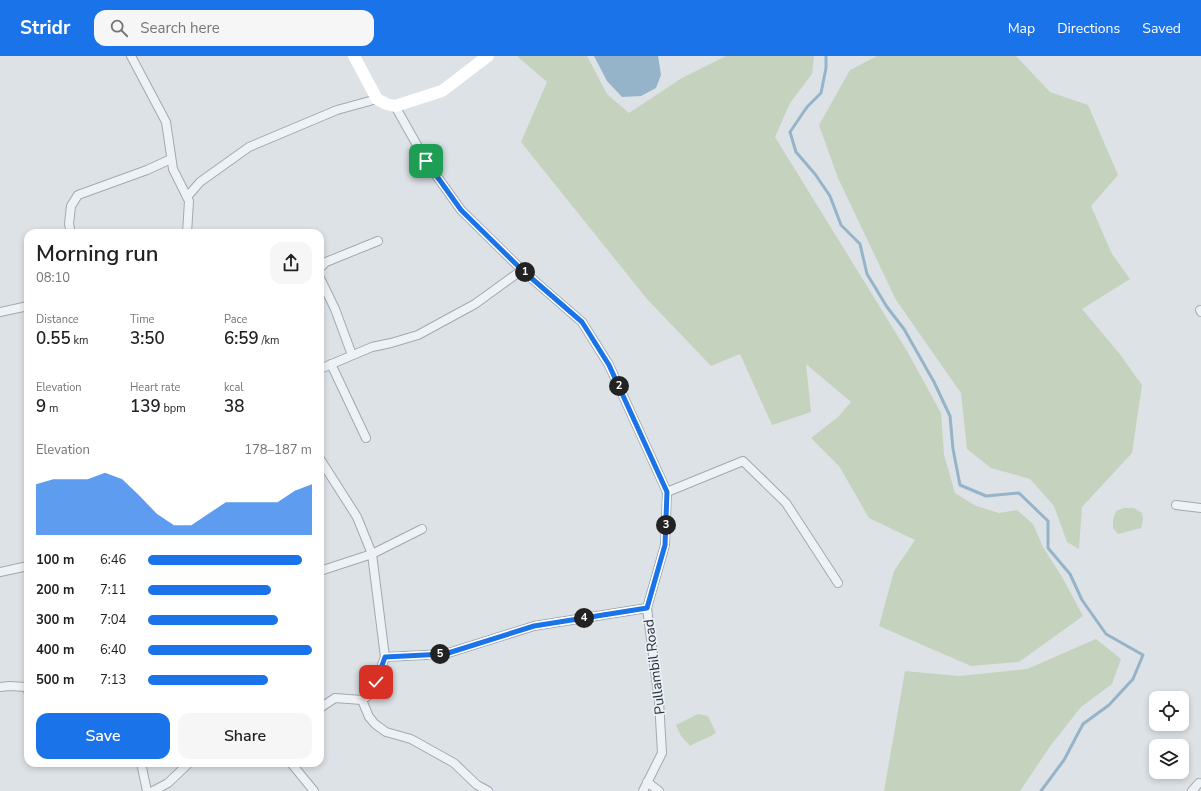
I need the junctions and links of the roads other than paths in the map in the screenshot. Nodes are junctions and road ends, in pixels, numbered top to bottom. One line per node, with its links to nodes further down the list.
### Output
1 (131, 56): 6 (street)
2 (354, 56): 4 (street)
3 (488, 56): 5 (street)
4 (377, 98): 5 (street); 7 (street)
5 (395, 106): 12 (street, Pullambil Road)
6 (171, 159): 7 (street); 8 (street)
7 (187, 198): 9 (street)
8 (70, 229)
9 (187, 229)
10 (378, 241): 11 (street)
11 (324, 264)
12 (522, 270): 16 (street); 21 (street, Pullambil Road)
13 (324, 287): 16 (street)
14 (24, 307): 15 (street)
15 (0, 312)
16 (352, 355): 17 (street)
17 (331, 364): 18 (street); 19 (street)
18 (324, 367)
19 (366, 438)
20 (324, 465): 25 (street)
21 (667, 492): 29 (street); 30 (street, Pullambil Road)
22 (1176, 505): 23 (street)
23 (1201, 508)
24 (422, 529): 25 (street)
25 (372, 554): 27 (street); 31 (street)
26 (24, 567): 28 (street)
27 (324, 571)
28 (0, 572)
29 (838, 583)
30 (647, 608): 31 (street); 39 (street, Pullambil Road)
31 (385, 657): 34 (street)
32 (0, 687): 33 (street)
33 (24, 688)
34 (362, 700): 35 (street); 44 (street)
35 (324, 705)
36 (142, 767): 41 (street)
37 (185, 767): 42 (street)
38 (294, 767): 43 (street)
39 (647, 782): 45 (street, Pullambil Road); 46 (street)
40 (1199, 783): 47 (street)
41 (148, 791)
42 (153, 791)
43 (314, 791)
44 (488, 791)
45 (643, 791)
46 (659, 791)
47 (1192, 791)

